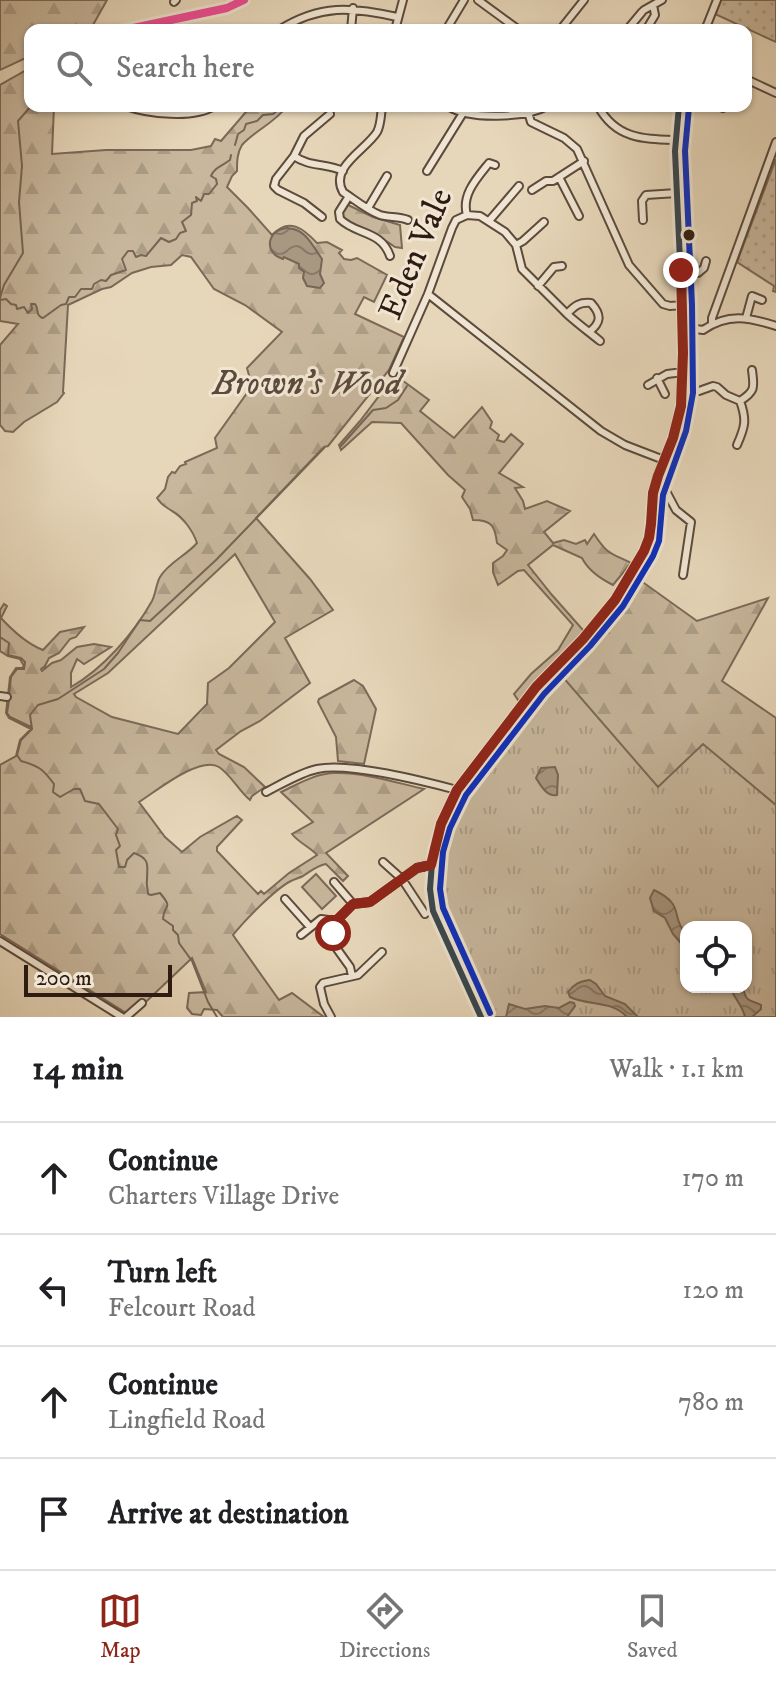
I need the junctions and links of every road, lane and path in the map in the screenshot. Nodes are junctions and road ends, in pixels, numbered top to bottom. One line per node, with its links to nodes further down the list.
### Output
1 (403, 0): 9 (street)
2 (464, 0): 13 (street)
3 (478, 0): 14 (street)
4 (662, 0): 7 (street)
5 (717, 0): 18 (street)
6 (586, 1): 15 (street)
7 (653, 5): 16 (street); 17 (street)
8 (353, 8): 9 (street); 10 (street); 11 (street)
9 (397, 17): 12 (street)
10 (293, 24)
11 (352, 24)
12 (396, 24)
13 (450, 24)
14 (511, 24)
15 (565, 24)
16 (632, 24)
17 (650, 24)
18 (707, 24)
19 (752, 83): 20 (street)
20 (776, 93)
21 (162, 112): 22 (street)
22 (203, 112)
23 (381, 112): 36 (street)
24 (500, 112): 30 (street)
25 (528, 112): 30 (street); 34 (street)
26 (602, 112): 31 (street)
27 (678, 112): 31 (street)
28 (463, 113): 30 (street); 37 (street)
29 (330, 114): 33 (street)
30 (500, 115)
31 (676, 140): 42 (street)
32 (776, 142): 63 (street)
33 (294, 156): 36 (street); 47 (street)
34 (584, 161): 39 (street); 60 (street)
35 (495, 165): 45 (street, Eden Vale)
36 (343, 171): 43 (street)
37 (427, 171)
38 (387, 176): 44 (street)
39 (559, 177): 41 (street); 46 (street)
40 (519, 186): 50 (street)
41 (532, 190)
42 (677, 193): 49 (street); 56 (street)
43 (349, 196): 44 (street); 53 (street)
44 (368, 208): 48 (street)
45 (467, 215): 50 (street); 58 (street, Eden Vale)
46 (579, 216)
47 (322, 217)
48 (408, 220)
49 (643, 220)
50 (489, 221): 52 (street)
51 (544, 222): 52 (street)
52 (516, 245): 57 (street)
53 (390, 256)
54 (706, 261): 56 (street)
55 (562, 266): 57 (street)
56 (681, 270): 60 (street)
57 (538, 286): 61 (street)
58 (428, 294): 70 (street, Eden Vale); 77 (street)
59 (762, 300): 62 (street)
60 (682, 305): 65 (street)
61 (567, 314): 66 (street); 66 (street)
62 (746, 318): 63 (street); 64 (street)
63 (712, 323): 65 (street)
64 (776, 326)
65 (682, 327): 69 (street)
66 (589, 332): 67 (street)
67 (600, 341)
68 (752, 370): 75 (street)
69 (683, 372): 71 (street); 73 (street)
70 (393, 373)
71 (657, 378): 72 (street); 74 (street)
72 (648, 385)
73 (683, 392): 75 (street); 77 (street)
74 (665, 394)
75 (740, 401): 76 (street)
76 (737, 445)
77 (664, 460): 78 (street)
78 (658, 476): 79 (street); 80 (street)
79 (683, 575)
80 (457, 790): 81 (street); 83 (street)
81 (266, 792)
82 (383, 862): 84 (street)
83 (431, 865): 84 (street); 98 (street)
84 (402, 879): 87 (street); 88 (street)
85 (334, 882): 87 (street)
86 (285, 899): 90 (street)
87 (353, 904): 89 (street)
88 (425, 914)
89 (336, 921): 90 (street); 94 (street)
90 (310, 927): 91 (street)
91 (301, 935)
92 (0, 941): 96 (street)
93 (382, 952): 94 (street)
94 (352, 976): 97 (street)
95 (142, 1003): 96 (street)
96 (124, 1017)
97 (331, 1017)
98 (481, 1017)

